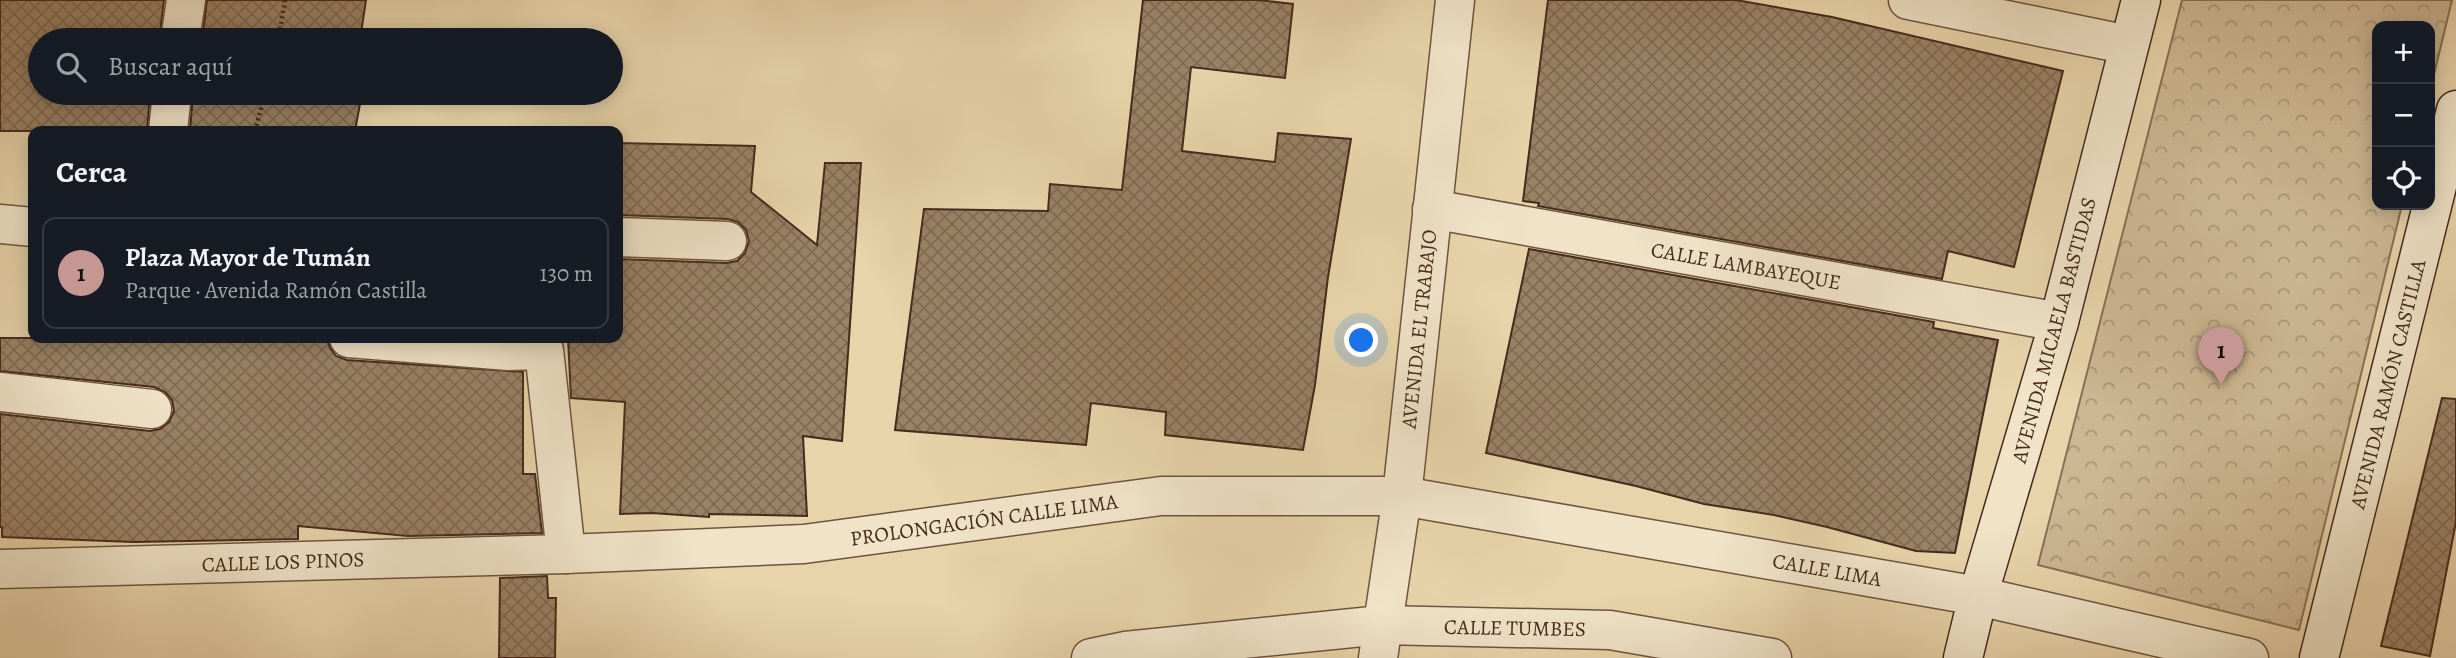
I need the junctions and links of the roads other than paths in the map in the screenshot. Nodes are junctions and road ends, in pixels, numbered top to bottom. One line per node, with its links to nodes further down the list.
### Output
1 (186, 0): 5 (street)
2 (1455, 0): 10 (street, AVENIDA EL TRABAJO)
3 (1908, 0): 6 (street)
4 (2141, 0): 6 (street, AVENIDA MICAELA BASTIDAS)
5 (182, 28)
6 (2129, 45): 15 (street, AVENIDA MICAELA BASTIDAS)
7 (171, 105): 9 (street)
8 (2456, 110): 28 (street, AVENIDA RAMÓN CASTILLA)
9 (169, 126)
10 (1432, 209): 15 (street, CALLE LAMBAYEQUE); 19 (street, AVENIDA EL TRABAJO)
11 (0, 224): 12 (street)
12 (28, 227)
13 (623, 237): 14 (street)
14 (727, 241)
15 (2059, 322): 22 (street, AVENIDA MICAELA BASTIDAS)
16 (410, 343): 20 (street)
17 (0, 391): 18 (street)
18 (152, 409)
19 (1402, 496): 20 (street, PROLONGACIÓN CALLE LIMA); 22 (street, CALLE LIMA); 23 (street, AVENIDA EL TRABAJO)
20 (566, 554): 21 (street, CALLE LOS PINOS)
21 (0, 569)
22 (1978, 596): 26 (street, AVENIDA MICAELA BASTIDAS); 27 (street, CALLE LIMA)
23 (1380, 642): 24 (street, CALLE TUMBES); 25 (street, CALLE TUMBES)
24 (1091, 658)
25 (1772, 658)
26 (1962, 658)
27 (2249, 658)
28 (2319, 658)

